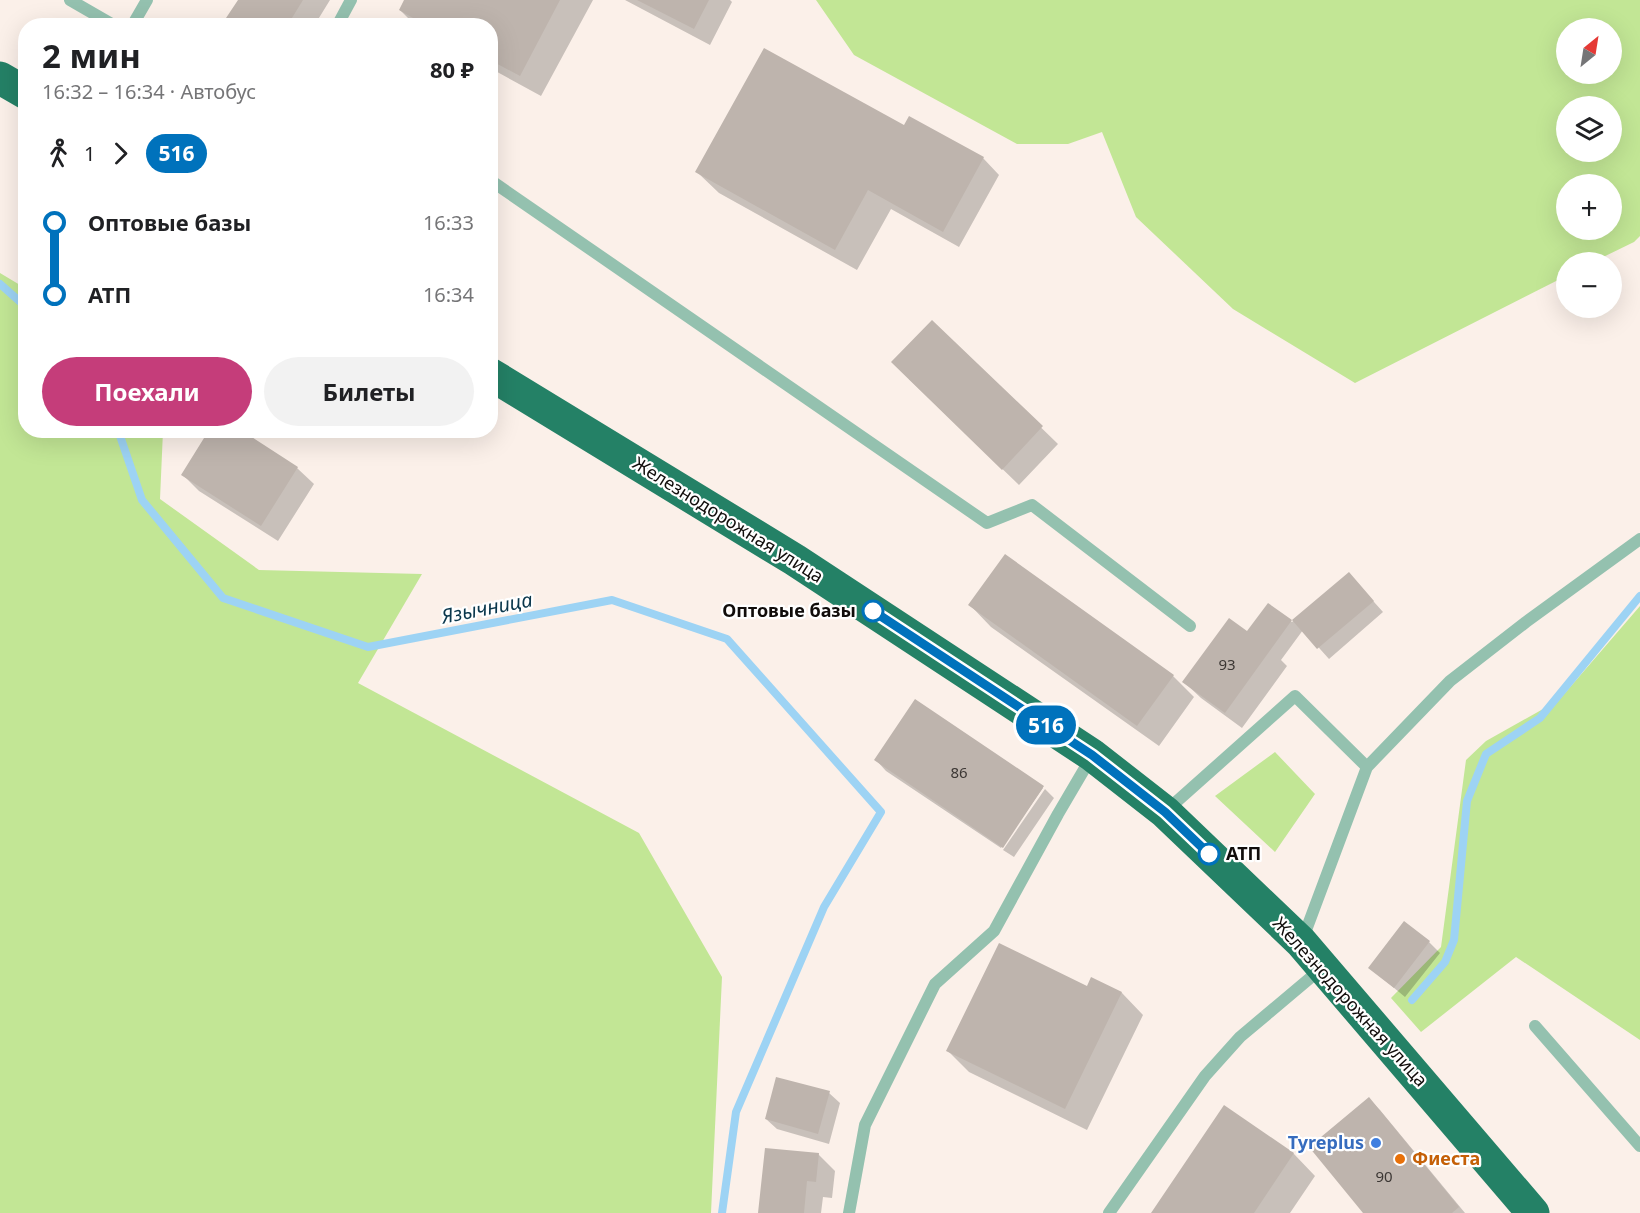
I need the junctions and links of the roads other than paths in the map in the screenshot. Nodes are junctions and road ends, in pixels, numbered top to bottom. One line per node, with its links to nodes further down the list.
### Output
1 (70, 0): 4 (lane)
2 (147, 0): 5 (lane)
3 (351, 0): 6 (lane)
4 (100, 18)
5 (137, 18)
6 (341, 18)
7 (0, 78): 8 (highway)
8 (18, 88)
9 (498, 186): 12 (lane)
10 (498, 379): 13 (highway, Железнодорожная улица)
11 (1640, 539): 14 (lane)
12 (1190, 626)
13 (1092, 755): 15 (highway, Железнодорожная улица); 20 (lane)
14 (1368, 767): 15 (lane); 16 (lane)
15 (1165, 812): 16 (highway, Железнодорожная улица)
16 (1301, 942): 17 (highway, Железнодорожная улица)
17 (1323, 967): 21 (lane); 22 (highway, Железнодорожная улица)
18 (1535, 1026): 19 (lane)
19 (1640, 1146)
20 (849, 1213)
21 (1109, 1213)
22 (1533, 1213)

